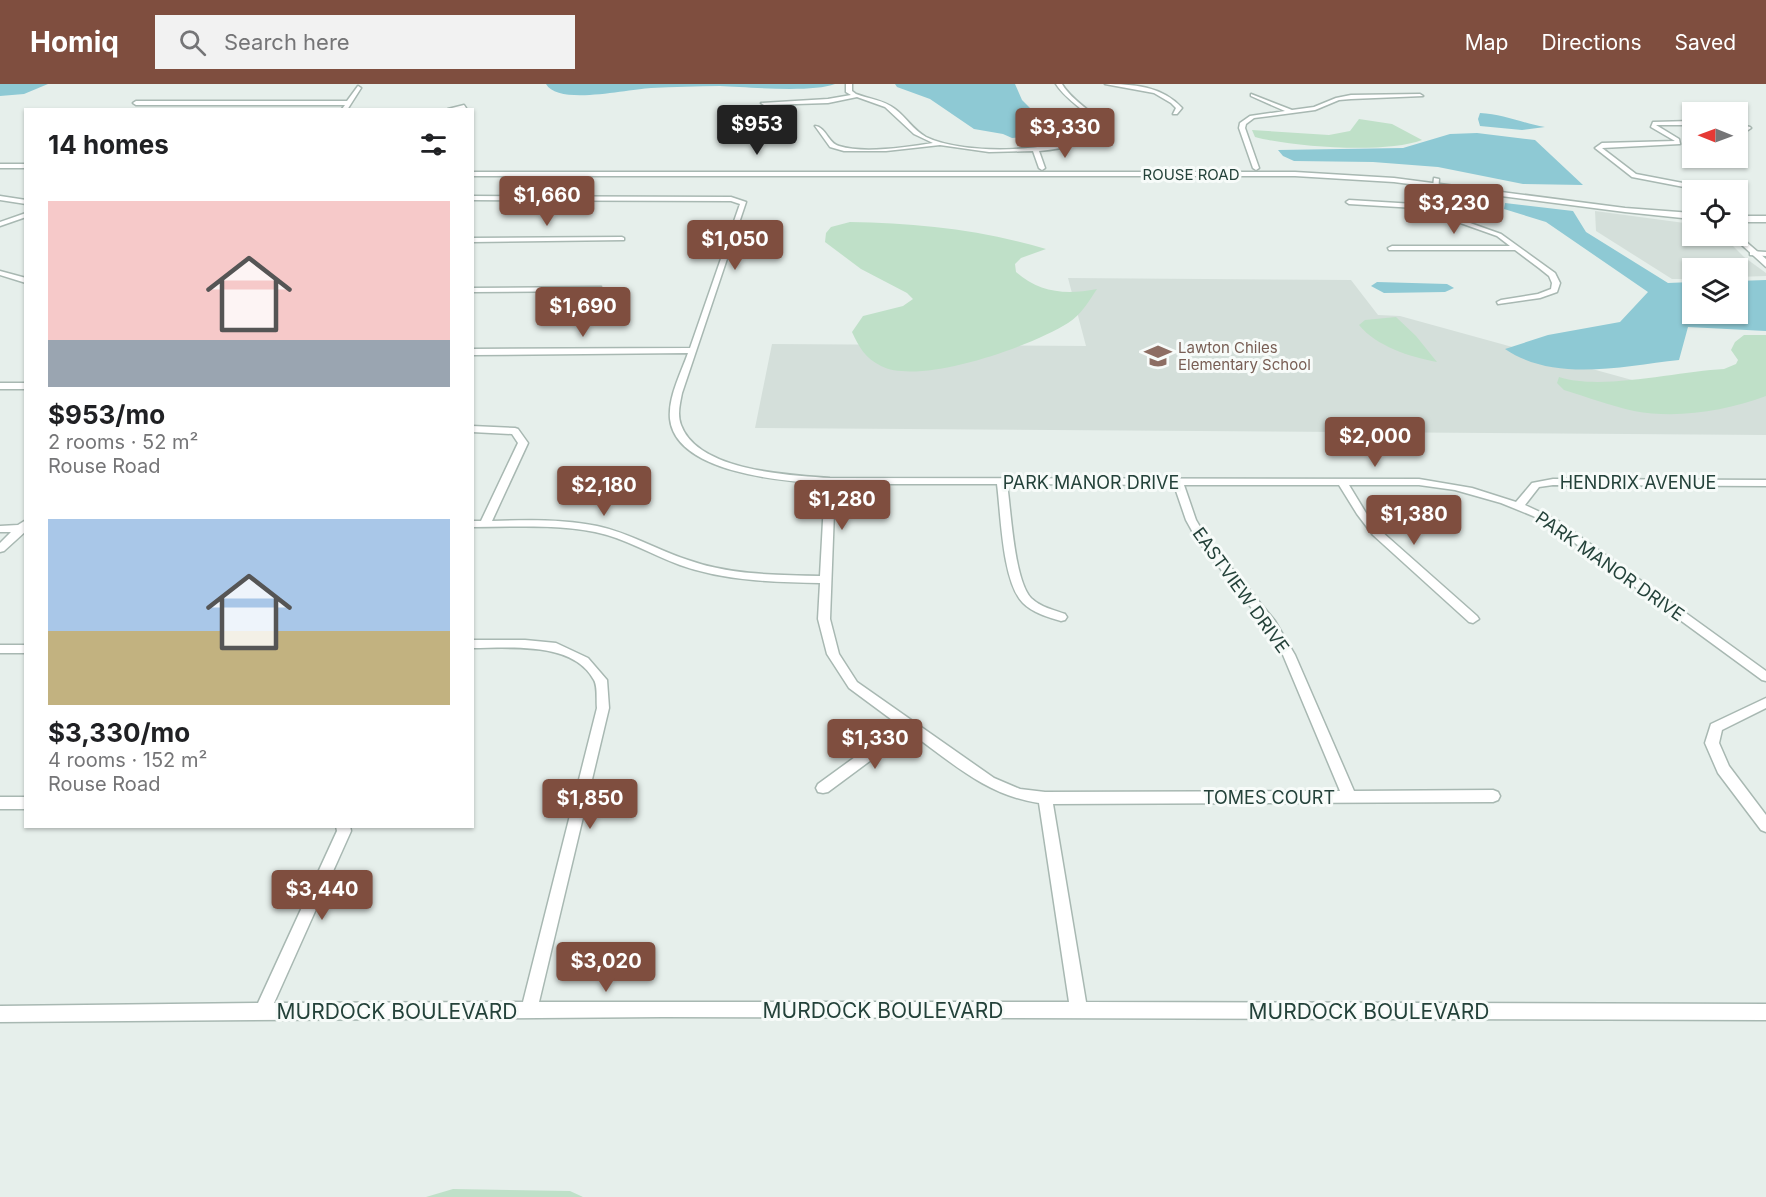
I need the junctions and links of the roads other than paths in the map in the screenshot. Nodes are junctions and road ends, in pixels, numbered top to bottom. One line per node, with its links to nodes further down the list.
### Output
1 (849, 84): 6 (street)
2 (1059, 84): 19 (street)
3 (1108, 84): 15 (street)
4 (358, 88): 9 (street)
5 (1253, 95): 14 (street)
6 (856, 96): 10 (street); 18 (street)
7 (1420, 96): 14 (street)
8 (136, 103): 9 (street)
9 (349, 103): 12 (street)
10 (764, 103)
11 (464, 107): 13 (street)
12 (345, 108)
13 (459, 108)
14 (1293, 112): 24 (street)
15 (1175, 113)
16 (1682, 123): 29 (street)
17 (817, 127): 18 (street)
18 (939, 144): 19 (street)
19 (1036, 150): 23 (street)
20 (0, 166): 21 (street)
21 (24, 166)
22 (474, 168): 23 (street, ROUSE ROAD)
23 (1042, 168): 24 (street, ROUSE ROAD)
24 (1256, 168): 28 (street, ROUSE ROAD)
25 (0, 172): 26 (street)
26 (24, 172)
27 (474, 174): 28 (street, ROUSE ROAD)
28 (1436, 181): 34 (street); 35 (street, ROUSE ROAD); 38 (street, ROUSE ROAD)
29 (1682, 185)
30 (0, 198): 32 (street)
31 (474, 198): 56 (street, PARK MANOR DRIVE)
32 (24, 202)
33 (1349, 202): 34 (street)
34 (1434, 207): 47 (street)
35 (1682, 209)
36 (1748, 213): 37 (street)
37 (1766, 213)
38 (1682, 215)
39 (24, 216): 42 (street)
40 (1748, 219): 41 (street)
41 (1766, 219)
42 (0, 224)
43 (622, 239): 44 (street)
44 (474, 240)
45 (1745, 246): 48 (street)
46 (1392, 248): 47 (street)
47 (1517, 248): 55 (street)
48 (1752, 253): 49 (street); 50 (street)
49 (1766, 254)
50 (1766, 264)
51 (0, 273): 52 (street)
52 (24, 280)
53 (598, 289): 54 (street)
54 (474, 290)
55 (1501, 302)
56 (693, 350): 57 (street); 61 (street, PARK MANOR DRIVE)
57 (474, 352)
58 (0, 386): 59 (street)
59 (24, 386)
60 (474, 429): 67 (street)
61 (831, 481): 62 (street, PARK MANOR DRIVE); 71 (street, TOMES COURT)
62 (1002, 482): 63 (street, PARK MANOR DRIVE); 72 (street)
63 (1178, 482): 64 (street, PARK MANOR DRIVE); 81 (street, EASTVIEW DRIVE)
64 (1343, 483): 66 (street, PARK MANOR DRIVE); 73 (street)
65 (1766, 483): 66 (street, HENDRIX AVENUE)
66 (1519, 505): 77 (street, PARK MANOR DRIVE)
67 (478, 524): 71 (street)
68 (24, 527): 69 (street); 70 (street)
69 (0, 529)
70 (0, 549)
71 (825, 580): 79 (street, TOMES COURT)
72 (1061, 616)
73 (1473, 619)
74 (474, 644): 90 (street)
75 (0, 649): 76 (street)
76 (24, 649)
77 (1766, 677)
78 (1766, 703): 86 (street)
79 (907, 726): 80 (street); 83 (street, TOMES COURT)
80 (823, 788)
81 (1349, 796): 82 (street, TOMES COURT); 83 (street, TOMES COURT)
82 (1493, 796)
83 (1045, 798): 89 (street)
84 (0, 803): 85 (street)
85 (24, 803)
86 (1766, 826)
87 (343, 828): 88 (street)
88 (263, 1010): 90 (street, MURDOCK BOULEVARD); 92 (street, MURDOCK BOULEVARD)
89 (1079, 1010): 90 (street, MURDOCK BOULEVARD); 91 (street, MURDOCK BOULEVARD)
90 (529, 1011)
91 (1766, 1012)
92 (0, 1014)

